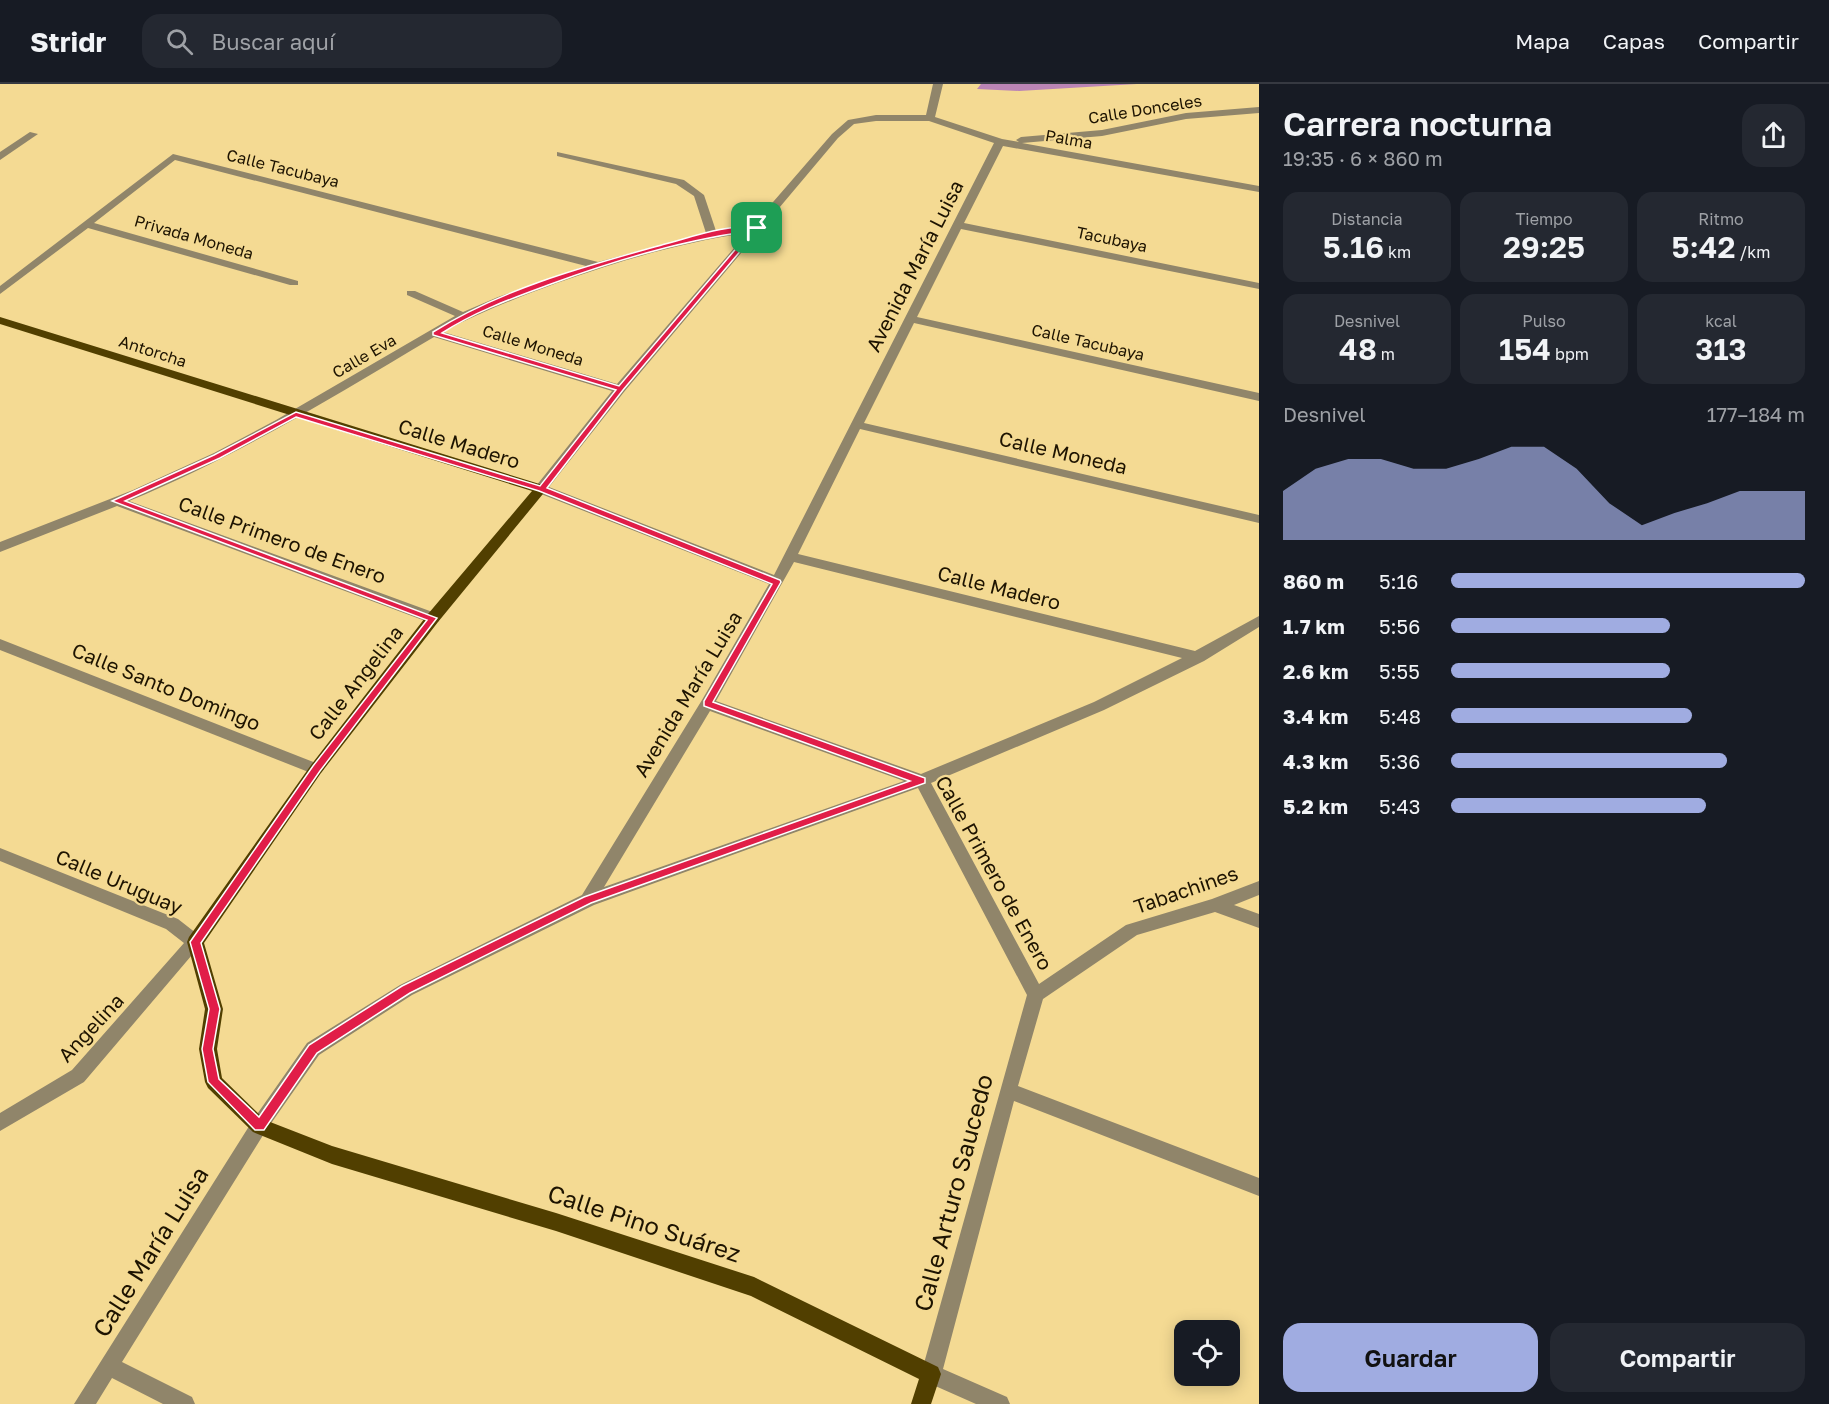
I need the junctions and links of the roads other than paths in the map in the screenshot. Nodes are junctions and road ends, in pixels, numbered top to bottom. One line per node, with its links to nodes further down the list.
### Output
1 (938, 84): 4 (street)
2 (1259, 110): 6 (street, Calle Donceles)
3 (876, 118): 4 (street, Palma); 12 (street, Calle Angelina)
4 (930, 118): 6 (street, Palma)
5 (33, 134): 8 (street)
6 (1000, 142): 9 (street, Palma); 11 (street, Avenida María Luisa)
7 (561, 154): 13 (street)
8 (0, 157)
9 (1259, 189)
10 (85, 224): 14 (street, Calle Tacubaya); 15 (street, Privada Moneda); 17 (street, Calle Tacubaya)
11 (959, 225): 16 (street, Tacubaya); 20 (street, Avenida María Luisa)
12 (757, 228): 13 (street, Calle Eva); 23 (street, Calle Angelina)
13 (712, 234): 14 (street, Calle Eva)
14 (597, 265): 19 (street, Calle Eva)
15 (294, 283)
16 (1259, 286)
17 (0, 291)
18 (411, 293): 19 (street)
19 (463, 316): 22 (street, Calle Eva)
20 (910, 319): 24 (street, Calle Tacubaya); 26 (street, Avenida María Luisa)
21 (0, 320): 25 (main road, Antorcha)
22 (436, 334): 23 (street, Calle Moneda); 25 (street, Calle Eva)
23 (621, 389): 27 (street, Calle Angelina)
24 (1259, 397)
25 (296, 414): 27 (main road, Calle Madero); 28 (street, Calle Eva)
26 (858, 425): 29 (street, Calle Moneda); 31 (street, Avenida María Luisa)
27 (542, 489): 32 (street, Calle Madero); 33 (main road, Calle Angelina)
28 (117, 501): 30 (street, Calle Eva); 33 (street, Calle Primero de Enero)
29 (1259, 519)
30 (0, 547)
31 (789, 556): 32 (street, Avenida María Luisa); 36 (street, Calle Madero)
32 (777, 582): 37 (street, Avenida María Luisa)
33 (433, 618): 38 (main road, Calle Angelina)
34 (1259, 621): 36 (street)
35 (0, 644): 38 (street, Calle Santo Domingo)
36 (1199, 657): 39 (street)
37 (707, 704): 39 (street, Calle Primero de Enero); 42 (street, Avenida María Luisa)
38 (316, 769): 45 (main road, Calle Angelina)
39 (922, 781): 42 (street); 46 (street, Calle Primero de Enero)
40 (0, 854): 45 (street, Calle Uruguay)
41 (1259, 888): 43 (street, Tabachines)
42 (588, 900): 49 (street)
43 (1215, 905): 44 (street); 46 (street, Tabachines)
44 (1259, 921)
45 (195, 942): 48 (street, Angelina); 49 (main road)
46 (1036, 995): 47 (street, Calle Arturo Saucedo)
47 (1008, 1090): 50 (street); 52 (street, Calle Arturo Saucedo)
48 (0, 1123)
49 (259, 1126): 51 (street, Calle María Luisa); 52 (main road, Calle Pino Suárez)
50 (1259, 1187)
51 (109, 1366): 53 (street, Calle María Luisa); 54 (street)
52 (931, 1374): 55 (main road, Calle Arturo Saucedo); 56 (street, Calle Pino Suárez)
53 (84, 1404)
54 (185, 1404)
55 (921, 1404)
56 (1000, 1404)

